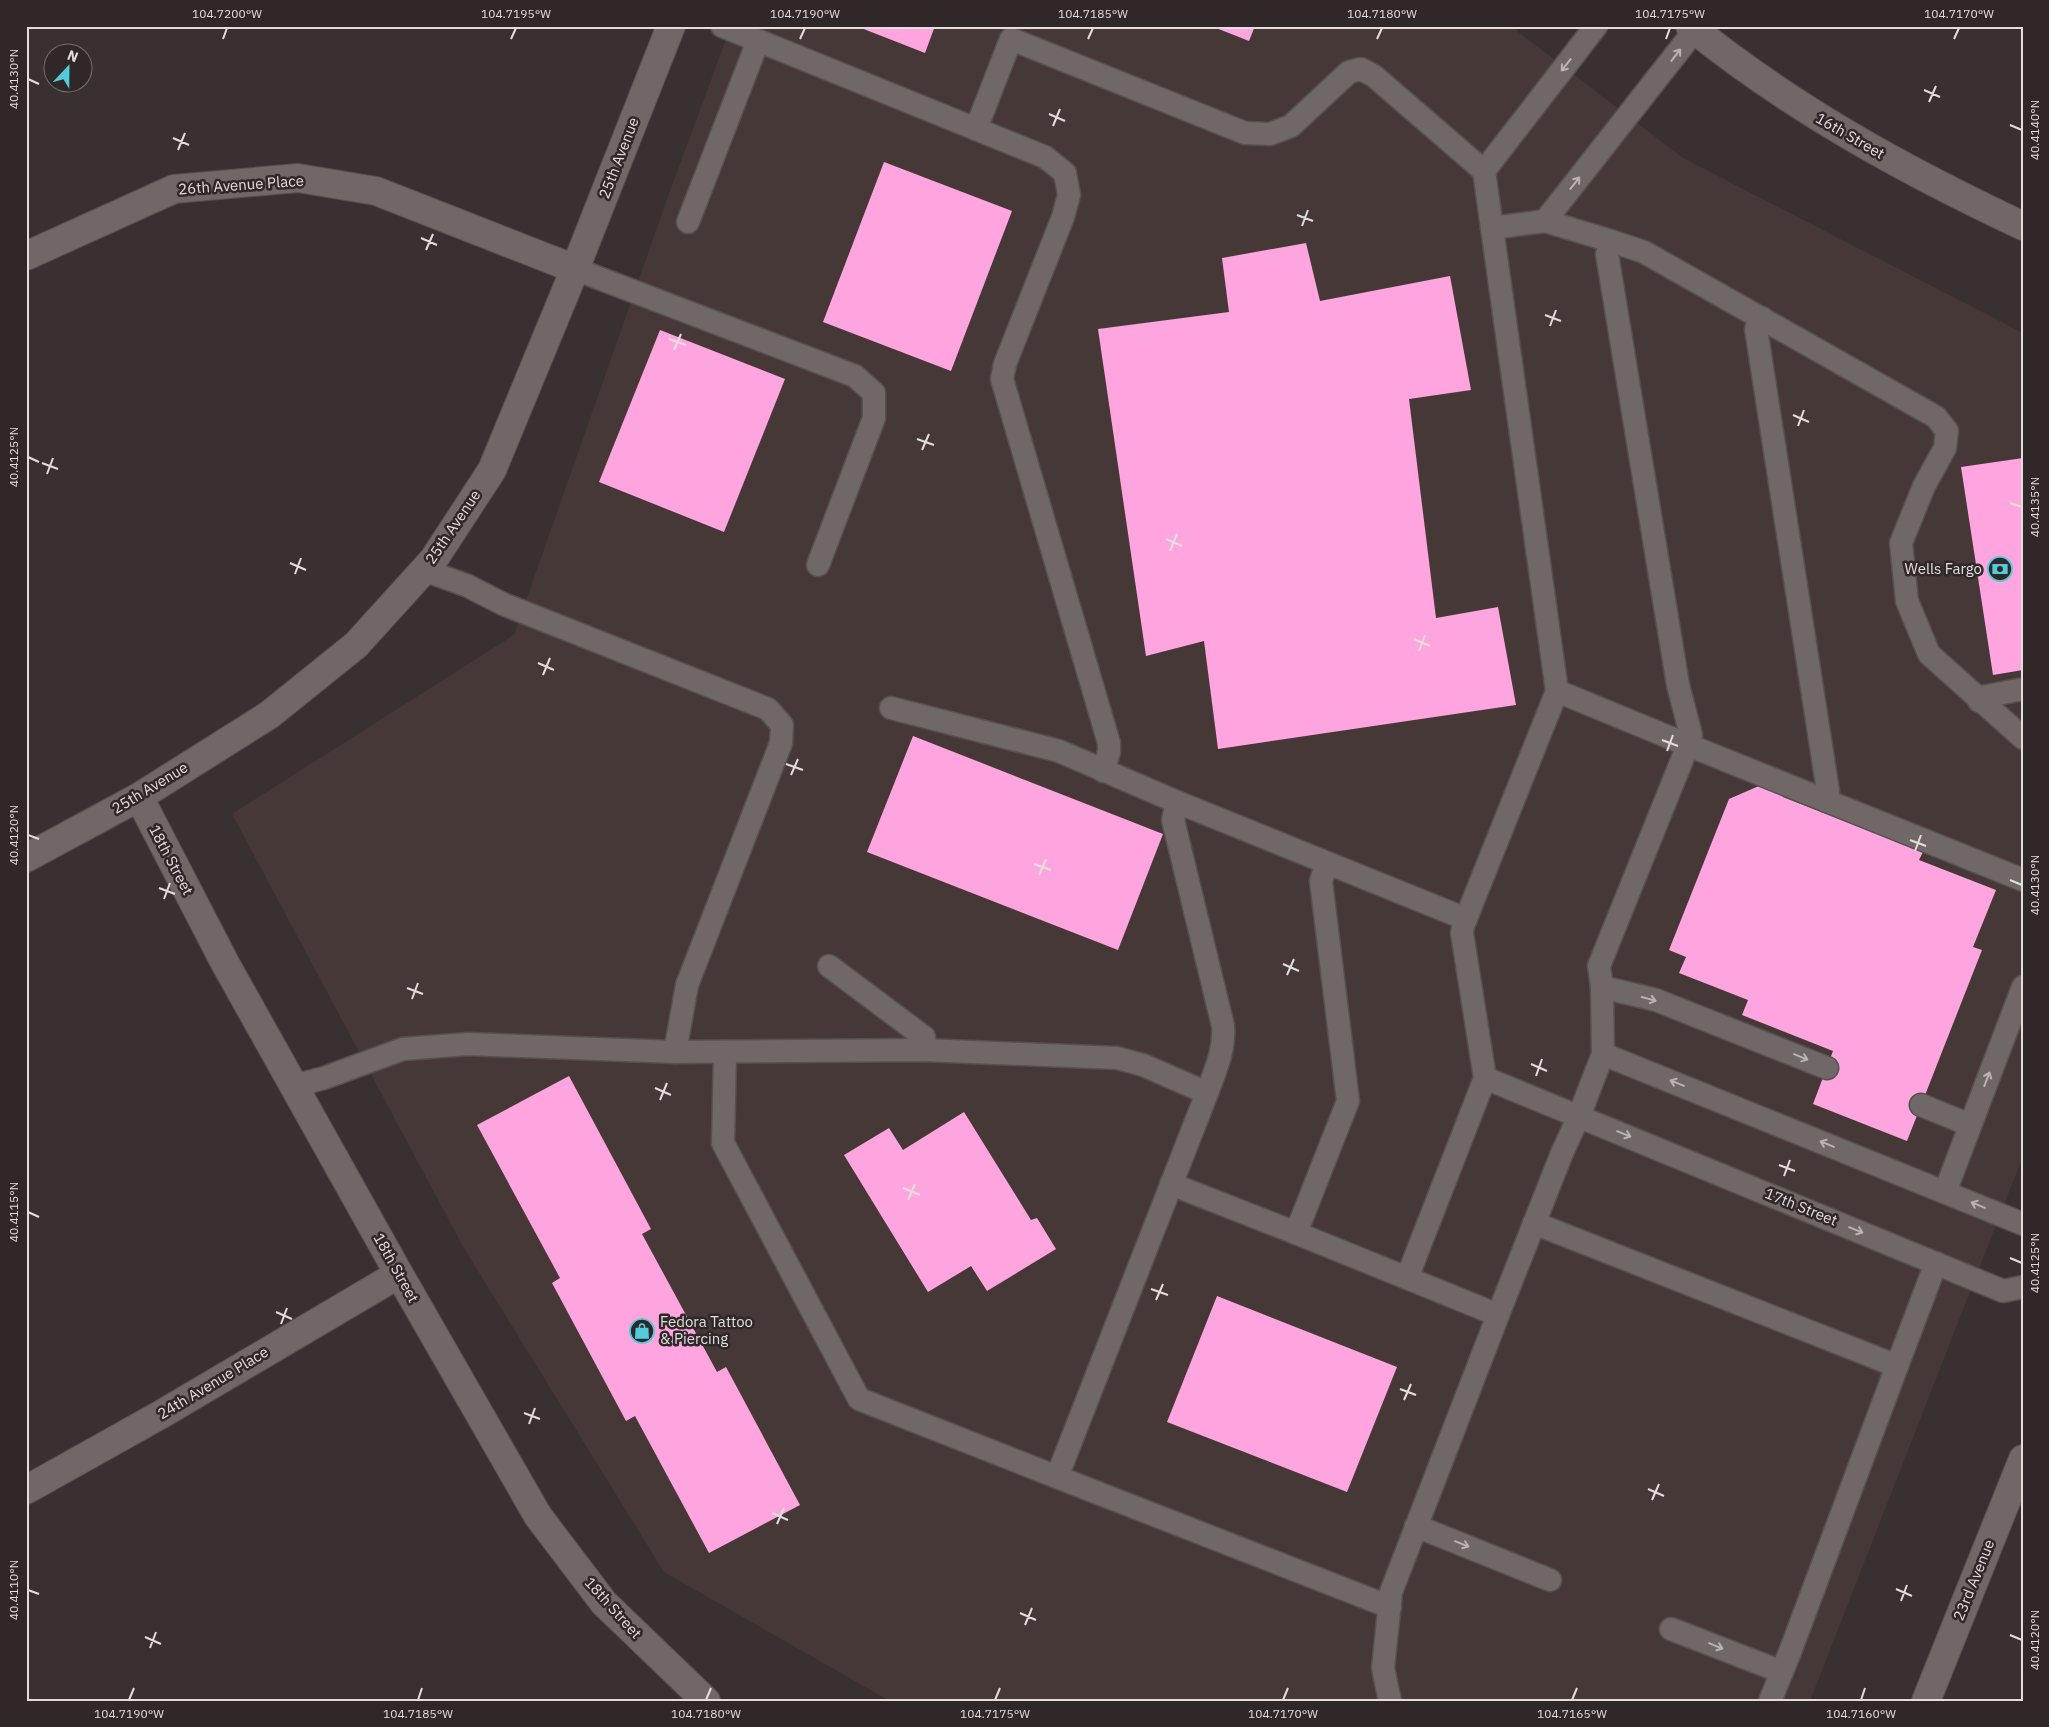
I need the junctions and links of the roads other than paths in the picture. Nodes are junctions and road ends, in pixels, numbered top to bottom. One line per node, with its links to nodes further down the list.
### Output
1 (671, 26): 15 (street, 25th Avenue)
2 (722, 26): 6 (lane)
3 (1596, 26): 8 (lane, one-way to 8)
4 (1692, 28): 9 (lane, one-way to 4); 11 (street, 16th Street)
5 (1014, 33): 7 (lane); 8 (lane)
6 (758, 40): 7 (lane); 10 (lane)
7 (976, 129): 25 (lane)
8 (1484, 171): 12 (lane)
9 (1545, 221): 12 (lane); 13 (lane)
10 (688, 222)
11 (2023, 226)
12 (1492, 228): 20 (lane)
13 (1611, 241): 16 (lane); 24 (lane)
14 (26, 256): 15 (street, 26th Avenue Place)
15 (575, 269): 17 (lane); 18 (street, 25th Avenue)
16 (1762, 318): 21 (lane); 27 (lane)
17 (818, 565)
18 (424, 570): 26 (street, 25th Avenue); 37 (lane)
19 (2023, 689): 21 (lane)
20 (1557, 691): 24 (lane); 32 (lane)
21 (1979, 701): 23 (lane)
22 (891, 708): 25 (lane)
23 (2023, 738)
24 (1688, 745): 27 (lane); 34 (lane)
25 (1103, 771): 28 (lane)
26 (139, 797): 29 (street, 25th Avenue); 42 (street, 18th Street)
27 (1827, 801): 31 (lane)
28 (1177, 802): 30 (lane); 43 (lane)
29 (26, 858)
30 (1327, 862): 32 (lane); 51 (lane)
31 (2023, 880)
32 (1466, 919): 41 (lane)
33 (829, 966): 36 (lane)
34 (1602, 987): 39 (lane); 40 (lane, one-way to 40)
35 (2023, 987): 46 (lane, one-way to 35)
36 (924, 1050): 38 (lane); 43 (lane)
37 (674, 1052): 38 (lane); 42 (lane)
38 (724, 1053): 59 (lane)
39 (1602, 1054): 45 (lane); 48 (lane, one-way to 39)
40 (1827, 1068)
41 (1485, 1078): 45 (lane, 17th Street); 54 (lane)
42 (294, 1086): 53 (street, 18th Street)
43 (1207, 1094): 47 (lane)
44 (1921, 1105): 46 (lane)
45 (1579, 1116): 49 (lane); 52 (lane, 17th Street, one-way to 52)
46 (1970, 1125): 48 (lane)
47 (1171, 1184): 51 (lane); 59 (lane)
48 (1945, 1192): 50 (lane, one-way to 48)
49 (1534, 1223): 56 (lane); 57 (lane)
50 (2023, 1224)
51 (1296, 1233): 54 (lane)
52 (1936, 1263): 55 (lane, 17th Street); 57 (lane)
53 (399, 1274): 60 (street, 24th Avenue Place); 66 (street, 18th Street)
54 (1406, 1278): 56 (lane)
55 (2023, 1287)
56 (1498, 1314): 61 (lane)
57 (1897, 1366): 65 (lane)
58 (2023, 1459): 69 (street, 23rd Avenue)
59 (1056, 1477): 63 (lane)
60 (26, 1490)
61 (1416, 1526): 62 (lane, one-way to 62); 63 (lane)
62 (1550, 1580)
63 (1390, 1607): 67 (lane)
64 (1671, 1628): 65 (lane, one-way to 65)
65 (1782, 1672): 68 (lane)
66 (703, 1700)
67 (1390, 1701)
68 (1770, 1701)
69 (1926, 1701)

